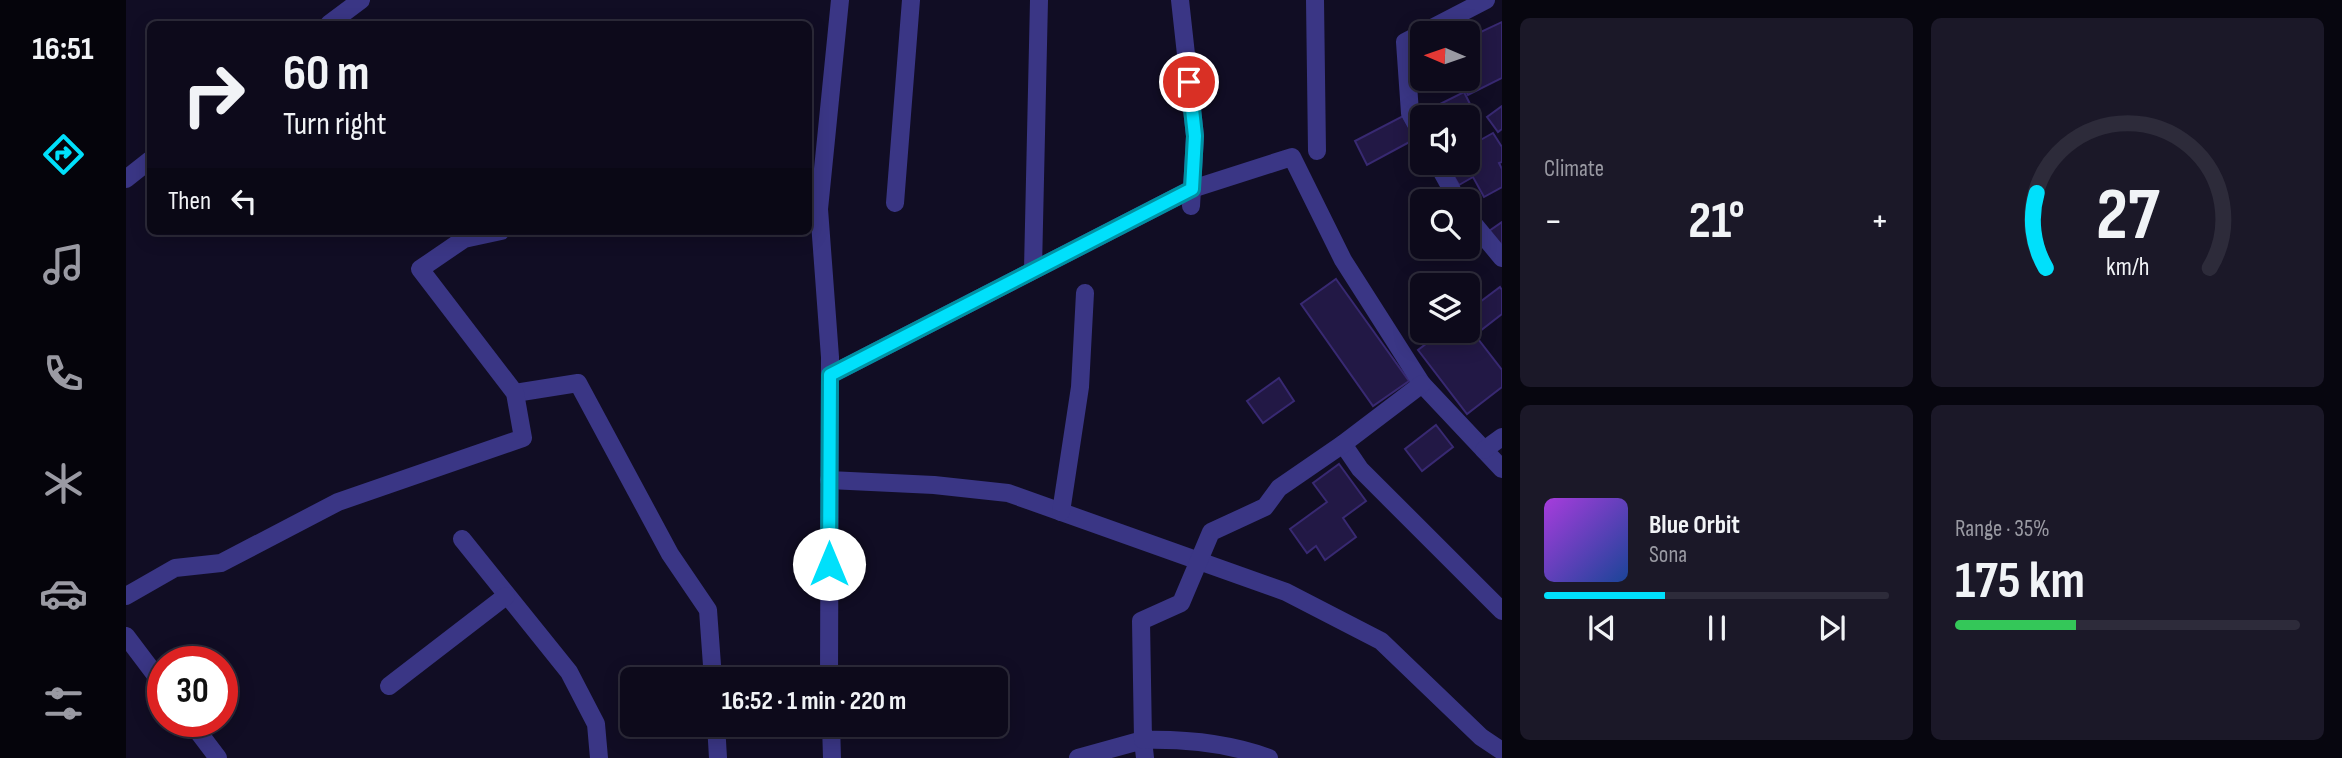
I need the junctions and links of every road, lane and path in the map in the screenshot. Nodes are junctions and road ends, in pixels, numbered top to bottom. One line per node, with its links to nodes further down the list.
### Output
1 (361, 0): 8 (street)
2 (840, 0): 15 (street)
3 (911, 0): 14 (street)
4 (1039, 0): 19 (street)
5 (1180, 0): 13 (street)
6 (1315, 0): 10 (street)
7 (1486, 0): 9 (street)
8 (333, 21)
9 (1410, 113)
10 (1317, 151)
11 (147, 162): 12 (street)
12 (126, 179)
13 (1191, 197): 19 (street); 22 (street)
14 (895, 203)
15 (814, 209): 21 (street)
16 (1480, 231): 18 (street)
17 (482, 235): 23 (street)
18 (1502, 258)
19 (1033, 270): 21 (street)
20 (1085, 293): 29 (street)
21 (830, 375): 28 (street)
22 (1422, 384): 25 (street); 26 (street)
23 (515, 393): 32 (street); 37 (street)
24 (1502, 437): 26 (street)
25 (1343, 444): 31 (street); 34 (street)
26 (1484, 450): 27 (street)
27 (1502, 469)
28 (829, 480): 29 (street); 38 (street)
29 (1061, 512): 31 (street)
30 (463, 540): 33 (street)
31 (1198, 560): 43 (street); 44 (street)
32 (126, 596)
33 (506, 596): 39 (street); 46 (street)
34 (1502, 611)
35 (129, 646): 36 (street)
36 (147, 667)
37 (712, 667)
38 (830, 667)
39 (389, 686)
40 (202, 737): 45 (street)
41 (717, 737): 47 (street)
42 (831, 737): 48 (street)
43 (1144, 749): 49 (street); 50 (street)
44 (1502, 751)
45 (218, 758)
46 (599, 758)
47 (718, 758)
48 (832, 758)
49 (1078, 758)
50 (1269, 758)

